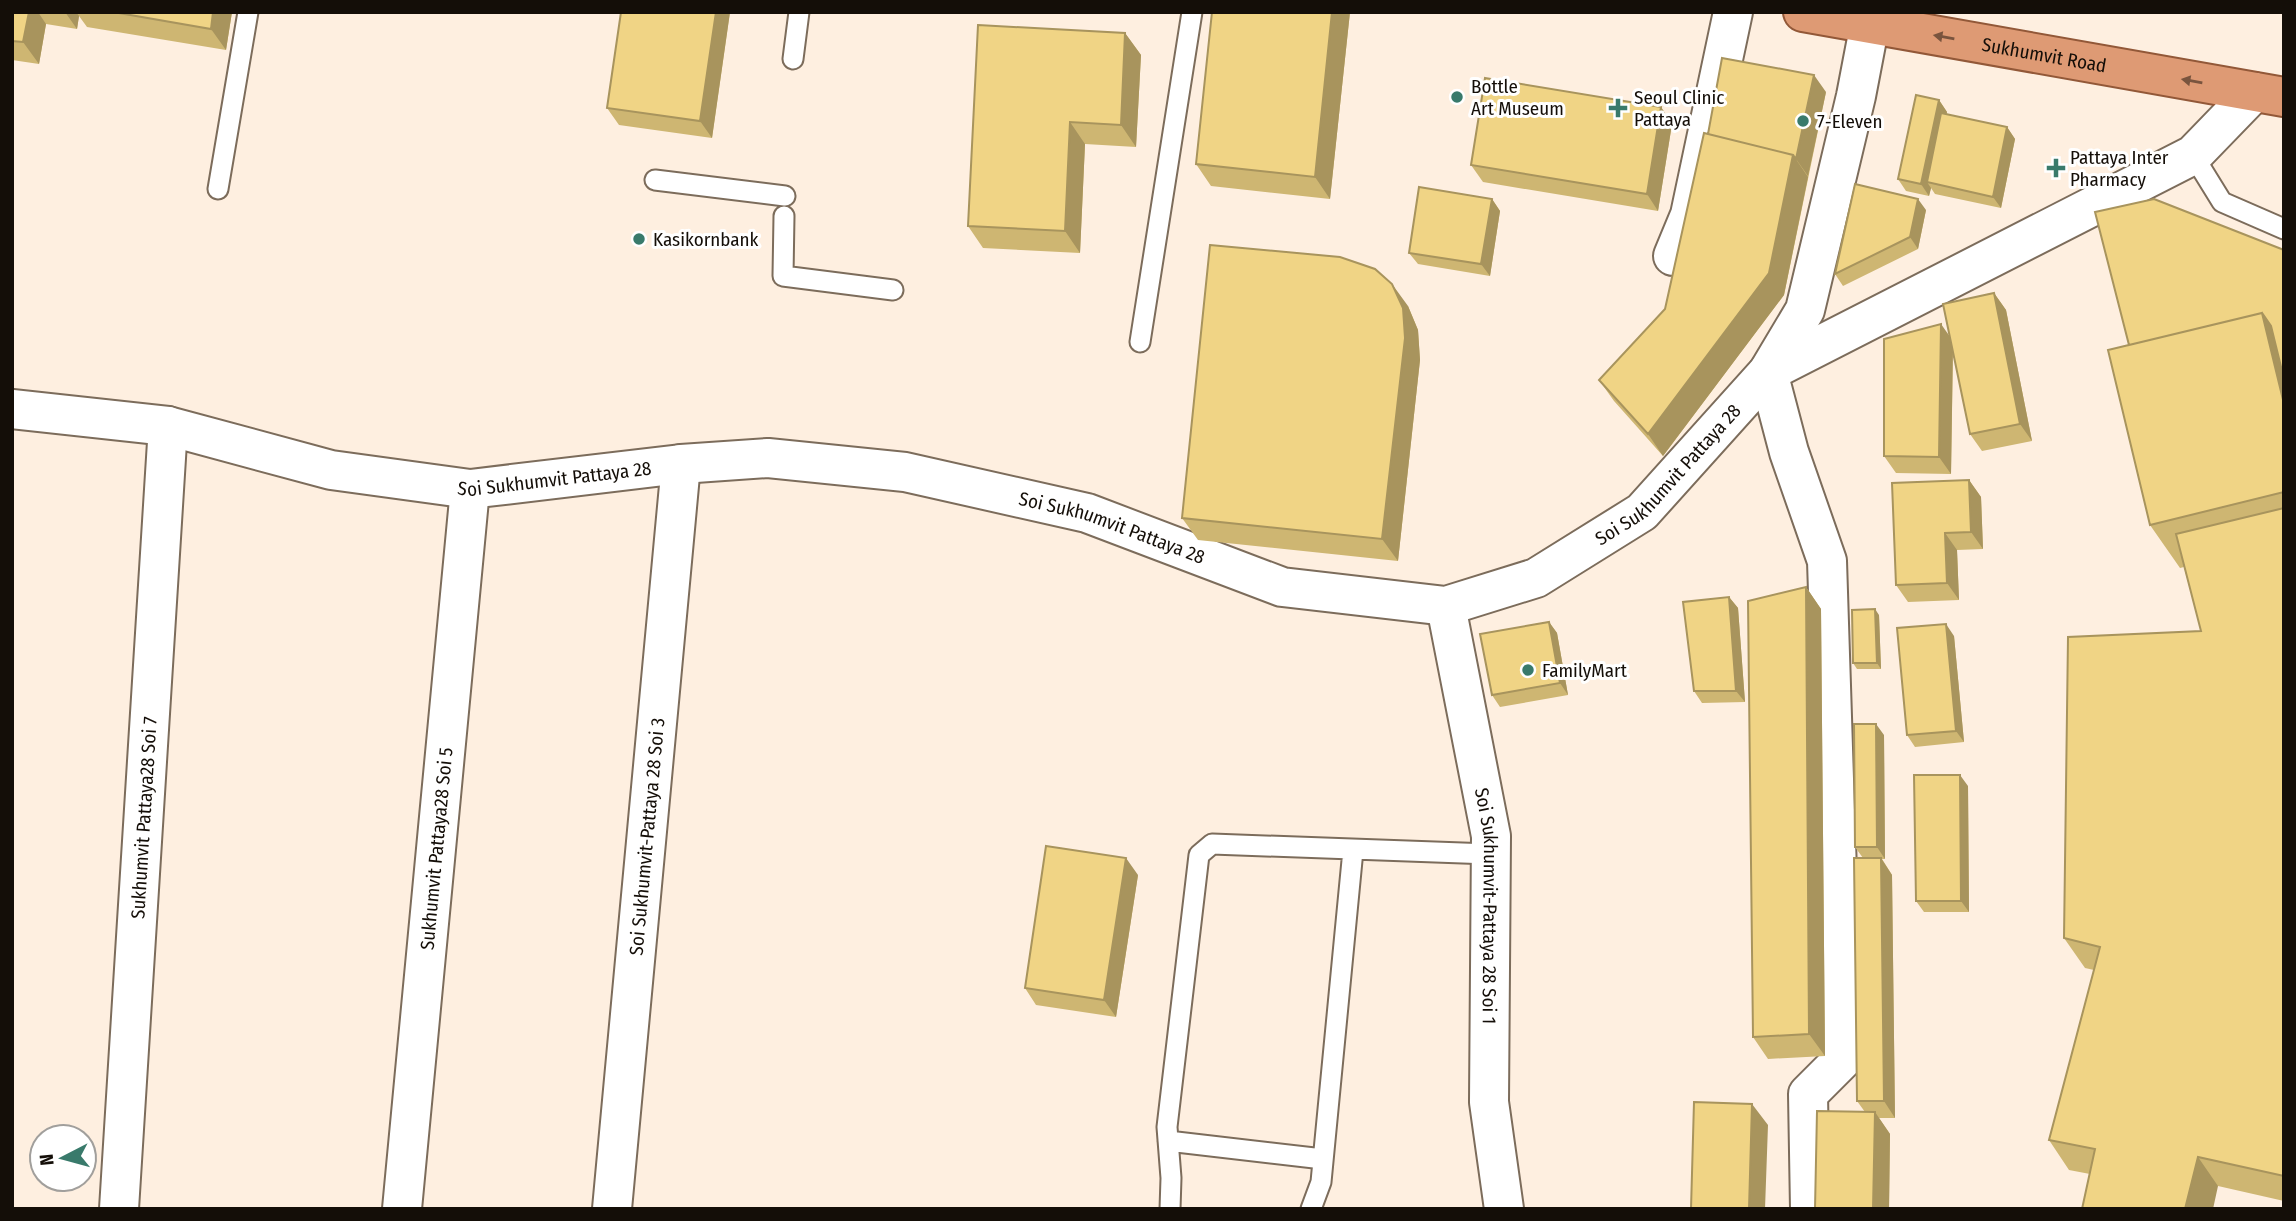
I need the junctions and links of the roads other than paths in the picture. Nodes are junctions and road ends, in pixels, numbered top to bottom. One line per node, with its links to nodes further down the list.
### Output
1 (248, 12): 11 (lane)
2 (799, 12): 7 (lane)
3 (1192, 12): 17 (lane)
4 (1733, 12): 15 (street)
5 (1803, 12): 6 (highway, Sukhumvit Road)
6 (1870, 23): 8 (highway, Sukhumvit Road, one-way to 6); 18 (street, Soi Sukhumvit Pattaya 28)
7 (793, 59)
8 (2269, 95): 9 (street)
9 (2193, 155): 14 (lane); 18 (street)
10 (655, 180): 12 (lane)
11 (218, 190)
12 (785, 196)
13 (784, 216): 16 (lane)
14 (2284, 229)
15 (1673, 256)
16 (893, 290)
17 (1140, 342)
18 (1768, 372): 23 (street, Soi Sukhumvit Pattaya 28); 34 (street)
19 (12, 409): 20 (street, Soi Sukhumvit Pattaya 28)
20 (168, 426): 22 (street, Soi Sukhumvit Pattaya 28); 28 (street, Sukhumvit Pattaya28 Soi 7)
21 (681, 464): 22 (street, Soi Sukhumvit Pattaya 28); 23 (street, Soi Sukhumvit Pattaya 28); 30 (street, Soi Sukhumvit-Pattaya 28 Soi 3)
22 (470, 489): 29 (street, Sukhumvit Pattaya28 Soi 5)
23 (1446, 606): 25 (street, Soi Sukhumvit-Pattaya 28 Soi 1)
24 (1353, 850): 25 (lane); 26 (lane); 27 (lane)
25 (1490, 854): 33 (street, Soi Sukhumvit-Pattaya 28 Soi 1)
26 (1168, 1141): 27 (lane); 31 (lane)
27 (1323, 1159): 32 (lane)
28 (119, 1209)
29 (402, 1209)
30 (612, 1209)
31 (1170, 1209)
32 (1311, 1209)
33 (1504, 1209)
34 (1810, 1209)

